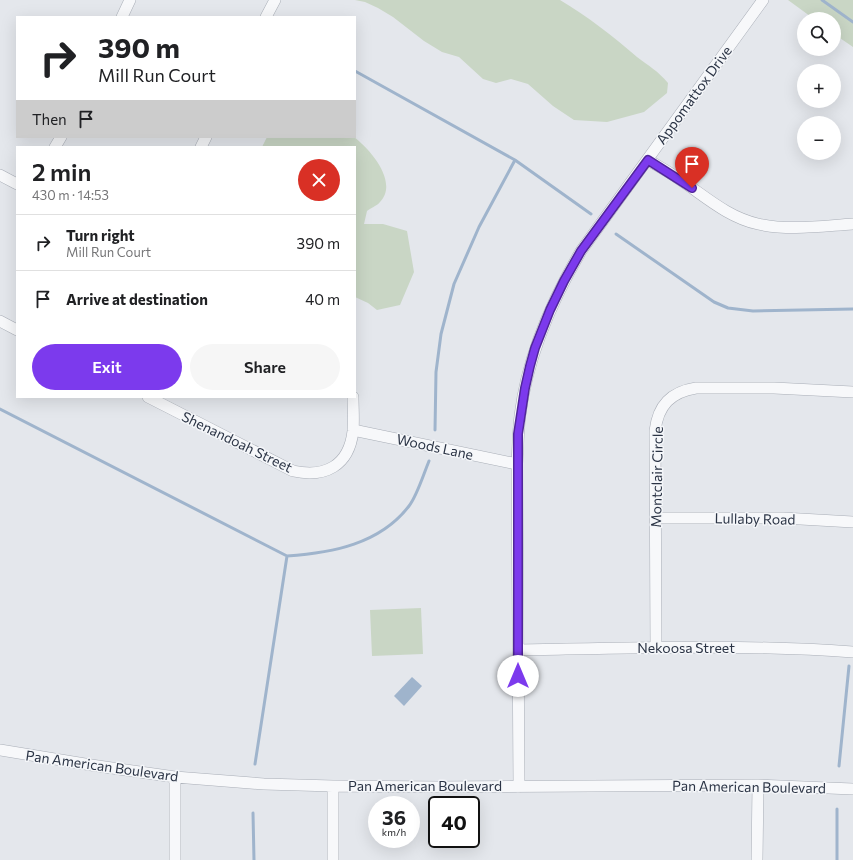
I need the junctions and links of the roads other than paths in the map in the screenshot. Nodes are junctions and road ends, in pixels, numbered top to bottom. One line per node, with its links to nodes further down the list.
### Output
1 (130, 0): 4 (street)
2 (275, 0): 5 (street)
3 (762, 1): 6 (street, Appomattox Drive)
4 (122, 16)
5 (267, 16)
6 (648, 160): 9 (street); 16 (street, Appomattox Drive)
7 (0, 175): 8 (street)
8 (16, 183)
9 (853, 224)
10 (0, 321): 11 (street)
11 (16, 329)
12 (853, 392): 17 (street, Montclair Circle)
13 (150, 398): 15 (street, Shenandoah Street)
14 (353, 398): 15 (street, Shenandoah Street)
15 (353, 430): 16 (street, Woods Lane)
16 (517, 464): 20 (street, Appomattox Drive)
17 (656, 518): 18 (street, Lullaby Road); 19 (street, Montclair Circle)
18 (853, 522)
19 (656, 648): 20 (street, Nekoosa Street); 21 (street, Nekoosa Street)
20 (518, 650): 26 (street, Appomattox Drive)
21 (853, 652)
22 (0, 750): 23 (street, Pan American Boulevard)
23 (175, 777): 25 (street, Pan American Boulevard); 28 (street)
24 (758, 785): 26 (street, Pan American Boulevard); 27 (street, Pan American Boulevard); 30 (street)
25 (333, 786): 26 (street, Pan American Boulevard); 29 (street)
26 (519, 786)
27 (853, 789)
28 (175, 860)
29 (333, 860)
30 (757, 860)

